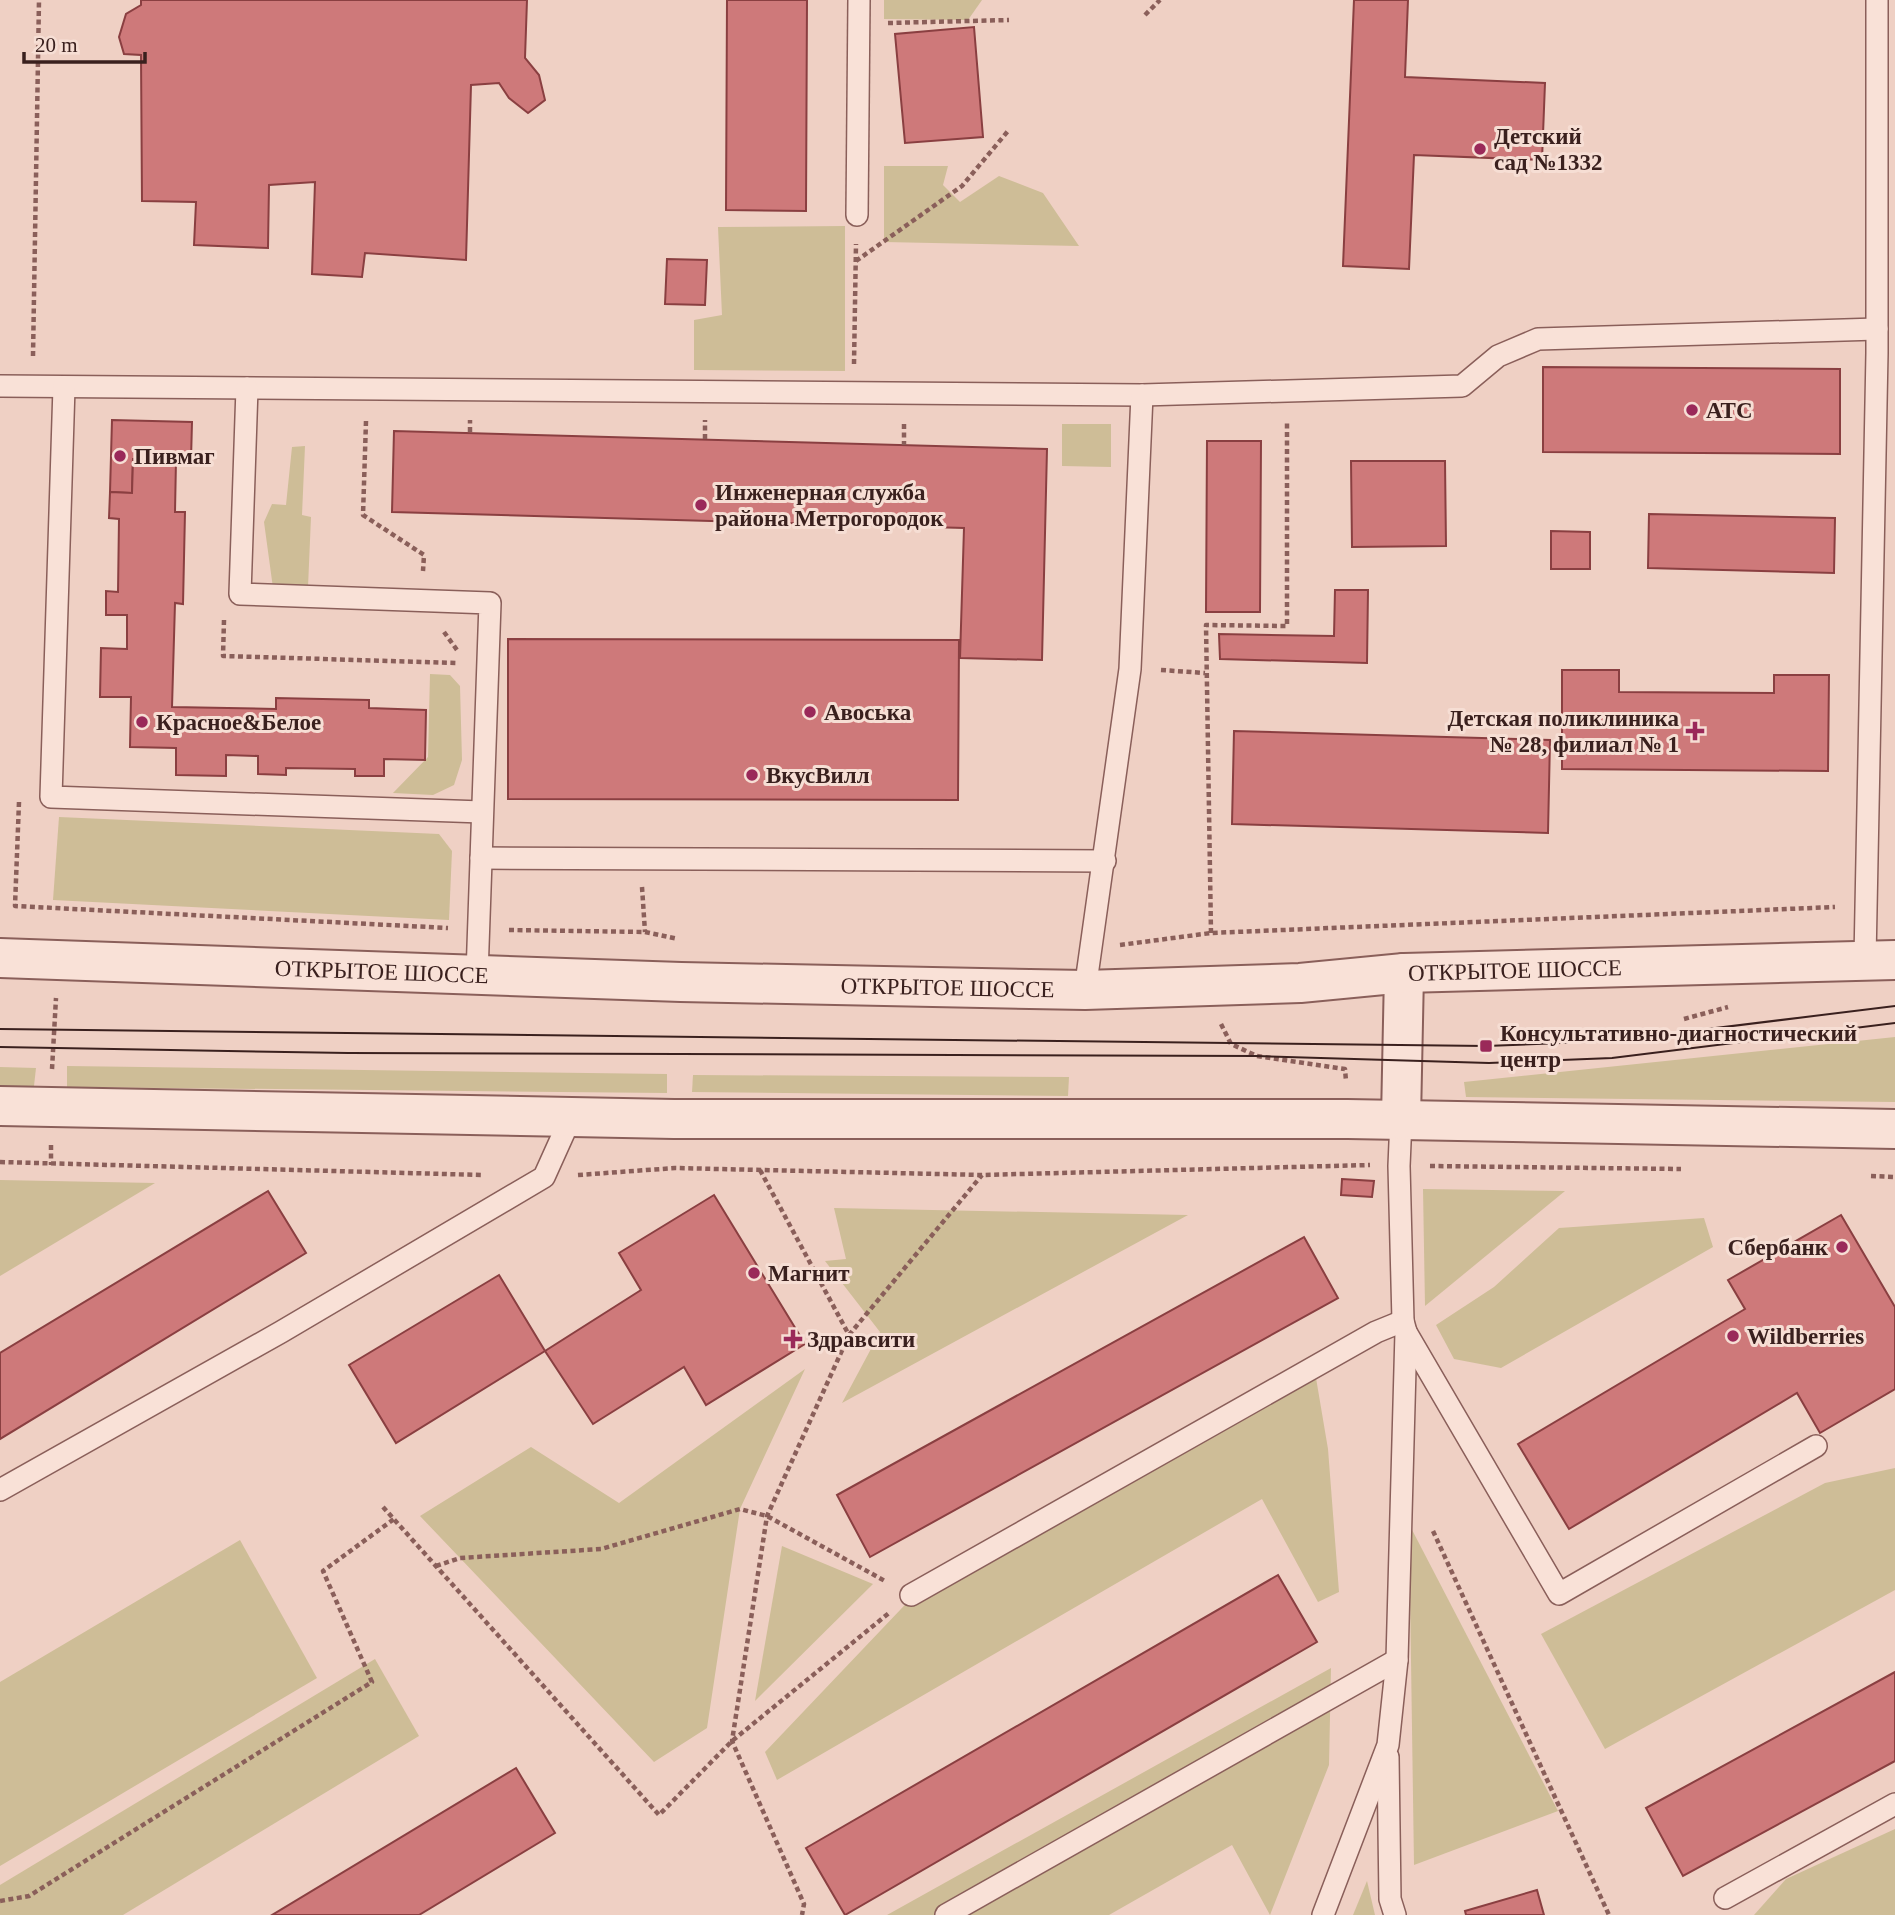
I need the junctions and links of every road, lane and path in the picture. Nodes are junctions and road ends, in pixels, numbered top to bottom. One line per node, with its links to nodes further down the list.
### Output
1 (39, 0): 14 (path)
2 (859, 0): 7 (lane)
3 (1160, 0): 5 (path)
4 (1877, 0): 11 (lane)
5 (1145, 15)
6 (1009, 20): 7 (path)
7 (859, 24): 9 (lane)
8 (1008, 131): 10 (path)
9 (857, 215): 10 (path)
10 (856, 261): 17 (path)
11 (1877, 329): 12 (lane); 18 (lane)
12 (1886, 354): 29 (lane)
13 (0, 386): 14 (lane)
14 (33, 386): 15 (lane)
15 (64, 387): 16 (lane); 24 (lane)
16 (247, 388): 17 (lane); 24 (lane)
17 (853, 393): 18 (lane)
18 (1142, 395): 22 (lane)
19 (366, 409): 21 (path)
20 (1287, 421): 23 (path)
21 (425, 555)
22 (1130, 669): 23 (path); 27 (lane)
23 (1205, 673): 32 (path)
24 (482, 812): 25 (lane)
25 (481, 858): 26 (lane); 30 (lane)
26 (640, 860): 27 (lane); 31 (path)
27 (1105, 861): 34 (lane)
28 (15, 906): 30 (path)
29 (1865, 906): 32 (path); 36 (lane)
30 (478, 930): 31 (path); 38 (lane)
31 (645, 932): 33 (path)
32 (1210, 933): 34 (path)
33 (682, 940)
34 (1092, 948): 39 (lane)
35 (0, 958): 38 (street, ОТКРЫТОЕ ШОССЕ)
36 (1880, 960): 37 (street, ОТКРЫТОЕ ШОССЕ)
37 (1405, 973): 39 (street, ОТКРЫТОЕ ШОССЕ); 46 (street)
38 (477, 975): 39 (street, ОТКРЫТОЕ ШОССЕ)
39 (1085, 990)
40 (1741, 1003): 41 (path)
41 (1684, 1019)
42 (1219, 1020): 43 (path)
43 (1345, 1069)
44 (0, 1106): 45 (street)
45 (571, 1117): 46 (street); 55 (lane)
46 (1401, 1119): 47 (street); 57 (lane)
47 (1895, 1129)
48 (0, 1162): 55 (path)
49 (1380, 1164): 53 (path)
50 (1426, 1166): 51 (path)
51 (1681, 1169)
52 (760, 1170): 53 (path); 55 (path); 58 (path)
53 (982, 1175): 58 (path)
54 (1871, 1176): 56 (path)
55 (544, 1177): 60 (lane)
56 (1895, 1177)
57 (1404, 1327): 59 (lane); 66 (lane); 67 (lane)
58 (849, 1335): 62 (path)
59 (1816, 1446)
60 (0, 1490)
61 (383, 1507): 63 (path)
62 (767, 1516): 65 (path); 66 (path); 68 (path)
63 (394, 1519): 65 (path); 72 (path)
64 (1430, 1526): 77 (path)
65 (436, 1566): 68 (path)
66 (911, 1595): 68 (path)
67 (1397, 1660): 69 (lane); 74 (lane)
68 (732, 1741): 73 (path)
69 (1388, 1745): 75 (lane); 76 (lane)
70 (1895, 1804): 71 (lane)
71 (1725, 1898)
72 (0, 1901)
73 (802, 1915)
74 (946, 1915)
75 (1323, 1915)
76 (1395, 1915)
77 (1609, 1915)

